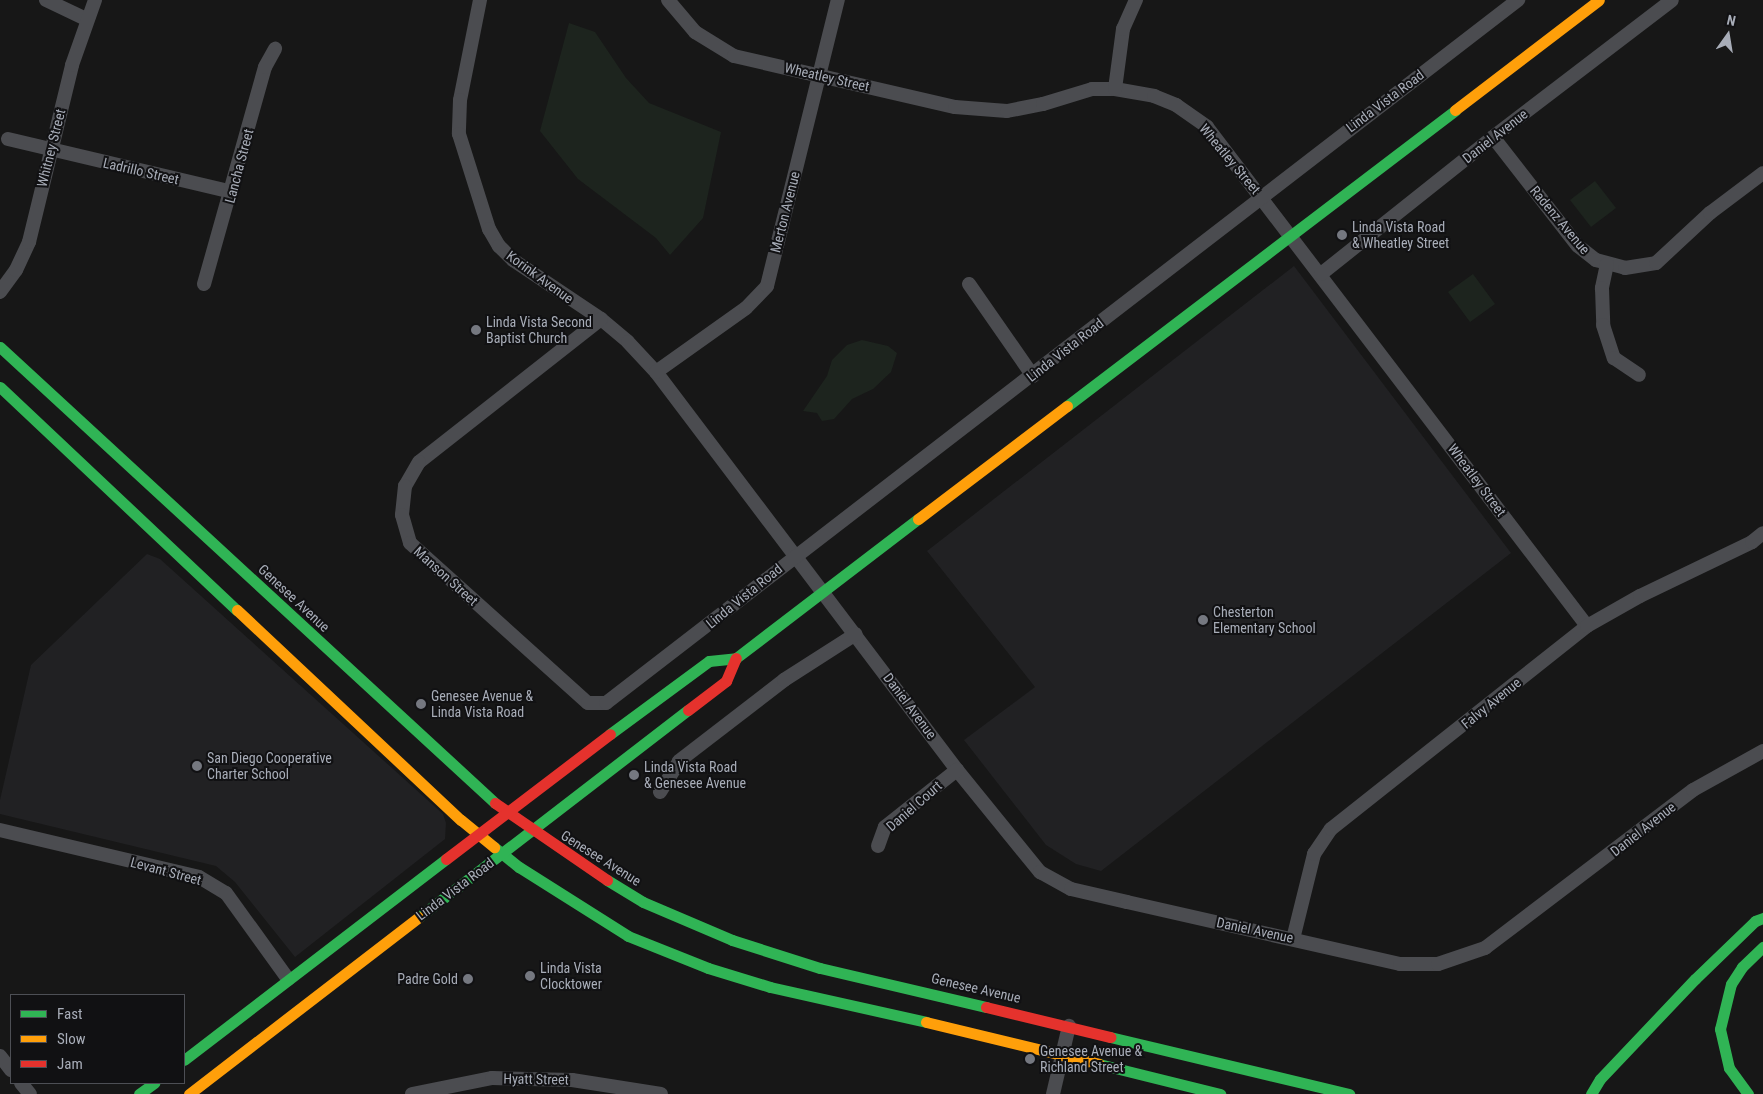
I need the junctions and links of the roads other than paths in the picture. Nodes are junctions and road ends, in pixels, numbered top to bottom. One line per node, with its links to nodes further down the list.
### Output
1 (46, 0): 10 (street)
2 (95, 0): 10 (street, Whitney Street)
3 (480, 0): 26 (street, Korink Avenue)
4 (668, 0): 12 (street, Wheatley Street)
5 (838, 0): 12 (street, Merton Avenue)
6 (1136, 0): 13 (street)
7 (1518, 0): 19 (street, Linda Vista Road)
8 (1599, 0): 20 (main road, Linda Vista Road)
9 (1672, 0): 14 (street, Daniel Avenue)
10 (86, 19): 16 (street, Whitney Street)
11 (275, 49): 18 (street, Lancha Street)
12 (820, 76): 13 (street, Wheatley Street); 28 (street, Merton Avenue)
13 (1116, 89): 19 (street, Wheatley Street)
14 (1492, 137): 21 (street, Radenz Avenue); 22 (street, Daniel Avenue)
15 (8, 139): 16 (street, Ladrillo Street)
16 (50, 151): 18 (street, Ladrillo Street); 25 (street, Whitney Street)
17 (1763, 173): 21 (street, Radenz Avenue)
18 (232, 192): 23 (street, Lancha Street)
19 (1261, 196): 20 (street, Wheatley Street); 30 (street, Linda Vista Road)
20 (1290, 235): 22 (street, Wheatley Street); 34 (main road, Linda Vista Road)
21 (1607, 264): 29 (street)
22 (1321, 274): 35 (street, Wheatley Street)
23 (204, 284)
24 (969, 284): 30 (street)
25 (0, 292)
26 (600, 319): 28 (street, Korink Avenue); 38 (street, Manson Street)
27 (0, 347): 42 (main road, Genesee Avenue)
28 (656, 372): 33 (street, Korink Avenue)
29 (1639, 375)
30 (1033, 376): 33 (street, Linda Vista Road)
31 (0, 387): 45 (main road)
32 (1763, 533): 35 (street, Falvy Avenue)
33 (795, 554): 34 (street, Korink Avenue); 38 (street, Linda Vista Road)
34 (824, 591): 36 (street, Daniel Avenue); 37 (main road, Linda Vista Road)
35 (1587, 626): 49 (street, Falvy Avenue)
36 (856, 634): 40 (street, Daniel Avenue); 41 (street)
37 (736, 658): 42 (main road, Linda Vista Road); 44 (main road, Linda Vista Road)
38 (613, 700)
39 (1763, 751): 49 (street, Daniel Avenue)
40 (956, 770): 46 (street, Daniel Court); 49 (street, Daniel Avenue)
41 (660, 792)
42 (506, 812): 44 (main road, Genesee Avenue); 45 (main road, Linda Vista Road)
43 (0, 830): 51 (street, Levant Street)
44 (532, 831): 47 (main road, Linda Vista Road); 52 (main road, Genesee Avenue)
45 (478, 834): 47 (main road); 51 (main road, Linda Vista Road)
46 (878, 846)
47 (501, 854): 53 (main road); 59 (main road, Linda Vista Road)
48 (1763, 918): 65 (main road)
49 (1293, 939)
50 (1763, 947): 66 (main road)
51 (288, 979): 54 (main road, Linda Vista Road)
52 (1069, 1026): 53 (street); 64 (main road, Genesee Avenue)
53 (1062, 1056): 62 (street); 63 (main road)
54 (185, 1059)
55 (22, 1084): 57 (street)
56 (153, 1084): 58 (main road)
57 (30, 1094)
58 (139, 1094)
59 (189, 1094)
60 (412, 1094): 61 (street, Hyatt Street)
61 (661, 1094)
62 (1053, 1094)
63 (1220, 1094)
64 (1349, 1094)
65 (1591, 1094)
66 (1748, 1094)

